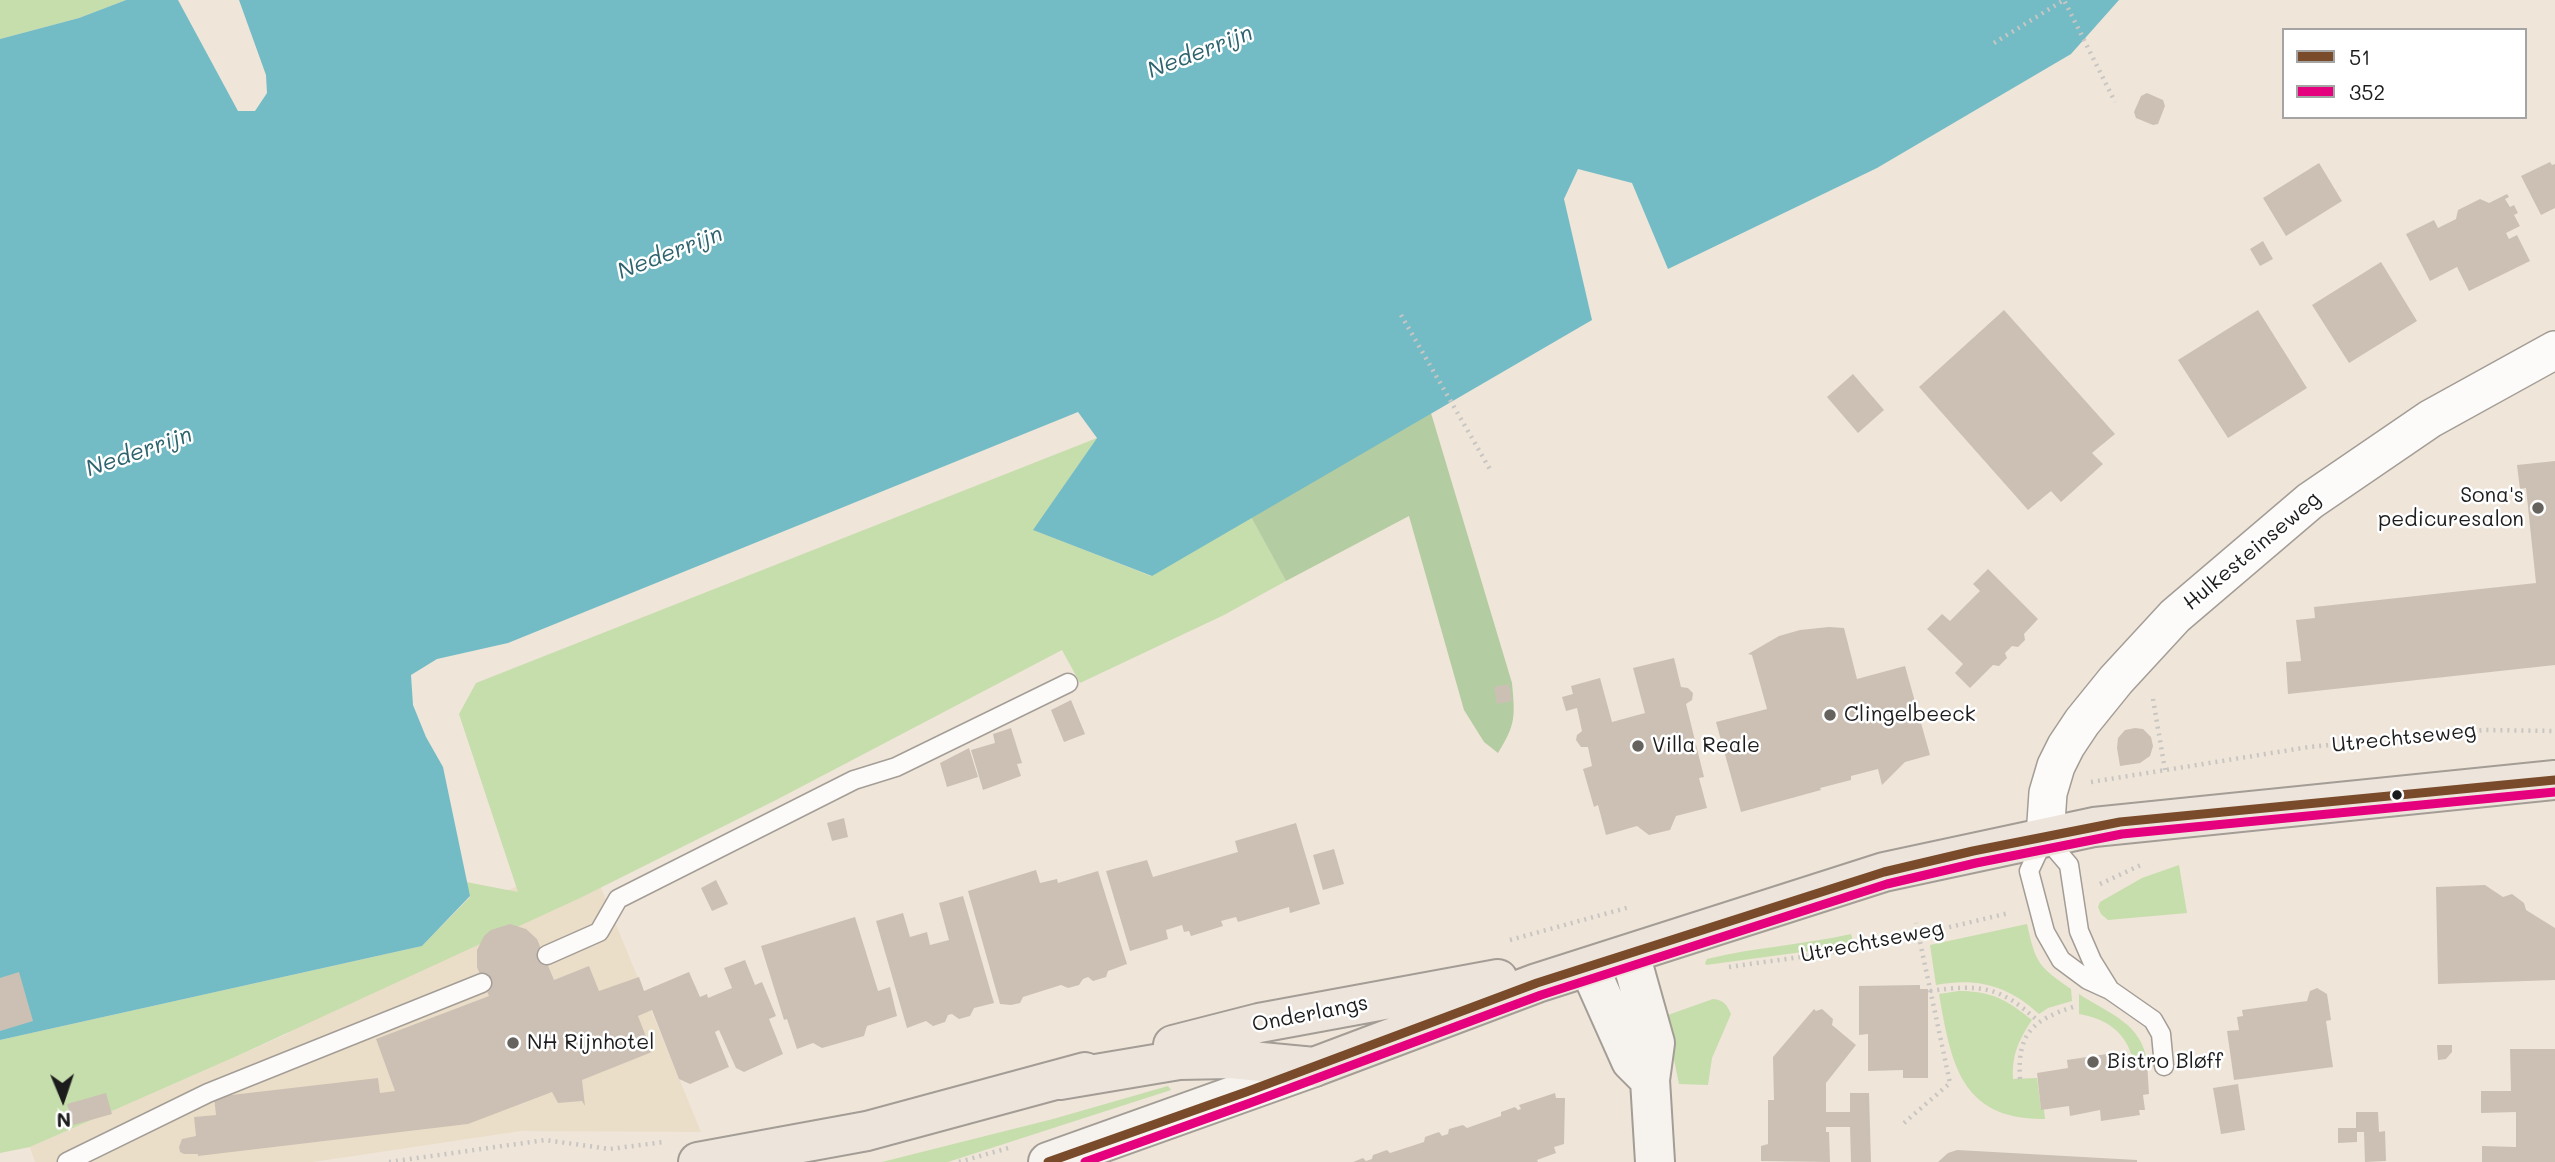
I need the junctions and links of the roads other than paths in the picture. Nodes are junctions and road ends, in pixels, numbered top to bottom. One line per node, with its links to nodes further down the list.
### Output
1 (2555, 350): 4 (street, Hulkesteinseweg)
2 (1068, 682): 6 (lane)
3 (2555, 780): 4 (main road)
4 (2045, 837): 5 (main road); 9 (lane); 9 (lane)
5 (1630, 954): 7 (main road); 13 (street)
6 (547, 955)
7 (1577, 970): 11 (main road); 12 (main road, Onderlangs); 13 (street)
8 (482, 983): 14 (lane)
9 (2110, 990): 10 (lane)
10 (2164, 1066)
11 (1314, 1067): 12 (main road, Onderlangs); 16 (street)
12 (1060, 1080): 15 (main road, Onderlangs)
13 (1650, 1080): 17 (street)
14 (67, 1162)
15 (698, 1162)
16 (1048, 1162)
17 (1655, 1162)

